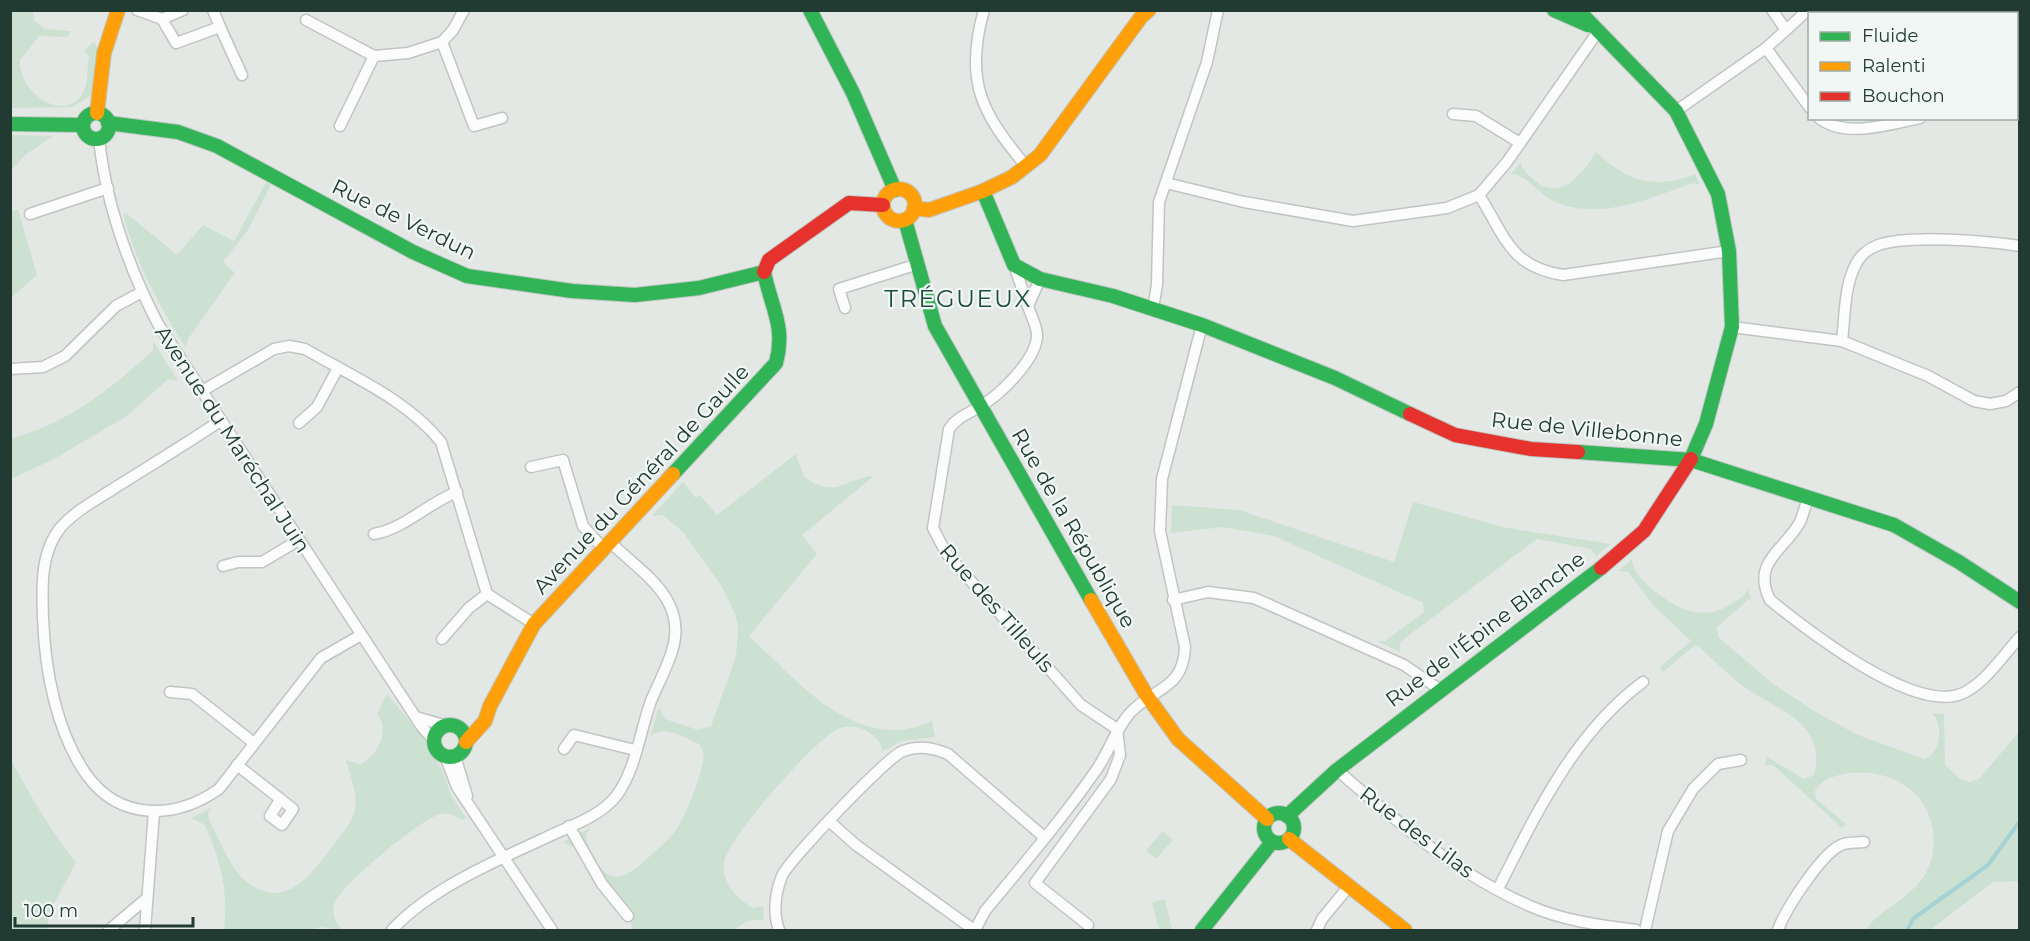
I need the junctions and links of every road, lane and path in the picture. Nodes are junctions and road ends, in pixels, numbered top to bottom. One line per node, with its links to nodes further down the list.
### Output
1 (118, 10): 25 (street)
2 (137, 10): 14 (street)
3 (183, 10): 14 (street)
4 (213, 10): 16 (street)
5 (464, 10): 19 (street)
6 (810, 10): 39 (street)
7 (984, 10): 36 (street)
8 (1149, 10): 36 (street)
9 (1218, 10): 37 (street)
10 (1554, 10): 17 (street)
11 (1578, 10): 17 (street, Rue de l'Épine Blanche)
12 (1772, 10): 18 (street)
13 (1808, 10): 18 (street)
14 (162, 19): 16 (street)
15 (306, 20): 21 (street)
16 (220, 27): 22 (street)
17 (1599, 30): 24 (street, Rue de l'Épine Blanche); 35 (street)
18 (1786, 30): 20 (street)
19 (442, 42): 21 (street); 27 (street)
20 (1766, 48): 23 (street); 24 (street)
21 (374, 56): 33 (street)
22 (242, 75)
23 (1808, 107)
24 (1676, 111): 47 (street, Rue de l'Épine Blanche)
25 (97, 113): 30 (street); 32 (street)
26 (1453, 114): 35 (street)
27 (502, 118)
28 (1822, 120): 29 (street)
29 (1906, 120)
30 (108, 123): 34 (street); 50 (street, Rue de Verdun)
31 (10, 124): 32 (street)
32 (83, 125): 34 (street)
33 (340, 126)
34 (99, 139): 38 (street, Avenue du Maréchal Juin)
35 (1520, 143): 41 (street)
36 (1026, 166): 40 (street)
37 (1166, 183): 41 (street); 55 (street)
38 (108, 188): 44 (street); 52 (street, Avenue du Maréchal Juin)
39 (895, 190): 42 (street); 43 (street)
40 (983, 191): 43 (street); 49 (street)
41 (1479, 195): 47 (street)
42 (883, 205): 45 (street); 50 (street)
43 (914, 208): 45 (street)
44 (30, 214)
45 (905, 220): 48 (street, Rue de la République)
46 (2019, 246): 58 (street)
47 (1729, 252): 57 (street, Rue de l'Épine Blanche)
48 (918, 264): 54 (street); 63 (street, Rue de la République)
49 (1014, 265): 51 (street, Rue de Villebonne); 53 (street, Rue des Tilleuls)
50 (764, 272): 72 (street, Avenue du Général de Gaulle)
51 (1040, 279): 53 (street); 55 (street, Rue de Villebonne)
52 (142, 292): 60 (street); 61 (street, Avenue du Maréchal Juin)
53 (1028, 306): 63 (street, Rue des Tilleuls)
54 (845, 308)
55 (1153, 308): 56 (street, Rue de Villebonne)
56 (1202, 326): 66 (street, Rue de Villebonne); 75 (street)
57 (1732, 327): 58 (street); 66 (street, Rue de l'Épine Blanche)
58 (1842, 341): 62 (street)
59 (338, 368): 61 (street); 65 (street); 68 (street)
60 (10, 369)
61 (202, 391): 64 (street, Avenue du Maréchal Juin)
62 (2019, 392)
63 (981, 406): 84 (street, Rue de la République); 87 (street, Rue des Tilleuls)
64 (220, 421): 71 (street, Avenue du Maréchal Juin); 98 (street)
65 (299, 423)
66 (1691, 460): 69 (street, Rue de Villebonne); 82 (street, Rue de l'Épine Blanche)
67 (531, 467): 72 (street)
68 (457, 492): 70 (street); 74 (street)
69 (1808, 499): 76 (street, Rue de Villebonne); 79 (street)
70 (374, 534)
71 (298, 540): 73 (street); 78 (street, Avenue du Maréchal Juin)
72 (606, 544): 77 (street, Avenue du Général de Gaulle); 92 (street)
73 (223, 566)
74 (487, 594): 77 (street); 80 (street)
75 (1173, 600): 82 (street); 84 (street)
76 (2019, 602)
77 (534, 624): 88 (street, Avenue du Général de Gaulle)
78 (361, 635): 85 (street, Avenue du Maréchal Juin); 90 (street)
79 (2019, 637)
80 (442, 639)
81 (1643, 682): 109 (street)
82 (1439, 689): 96 (street, Rue de l'Épine Blanche)
83 (170, 692): 90 (street)
84 (1147, 696): 87 (street); 100 (street, Rue de la République)
85 (416, 717): 86 (street); 89 (street, Avenue du Maréchal Juin)
86 (447, 726): 88 (street); 89 (street)
87 (1117, 729): 103 (street); 112 (street)
88 (465, 738): 93 (street)
89 (434, 740): 93 (street)
90 (254, 743): 95 (street)
91 (564, 749): 92 (street)
92 (636, 750): 102 (street)
93 (450, 756): 107 (street)
94 (1741, 760): 123 (street)
95 (237, 765): 97 (street); 98 (street)
96 (1337, 770): 99 (street, Rue de l'Épine Blanche); 109 (street, Rue des Lilas)
97 (280, 800)
98 (154, 812): 110 (street)
99 (1287, 816): 100 (street); 104 (street)
100 (1268, 819): 105 (street)
101 (829, 821): 103 (street); 117 (street); 118 (street)
102 (569, 826): 107 (street); 111 (street)
103 (1044, 837): 118 (street)
104 (1289, 838): 105 (street); 108 (street)
105 (1272, 842): 119 (street)
106 (1864, 842): 124 (street)
107 (503, 859): 115 (street); 116 (street)
108 (1350, 885): 120 (street); 121 (street)
109 (1498, 889): 122 (street, Rue des Lilas)
110 (147, 898): 113 (street); 114 (street)
111 (628, 916)
112 (1088, 925)
113 (109, 930)
114 (145, 930)
115 (392, 930)
116 (552, 930)
117 (779, 930)
118 (974, 930)
119 (1202, 930)
120 (1317, 930)
121 (1405, 930)
122 (1636, 930)
123 (1645, 930)
124 (1778, 930)

